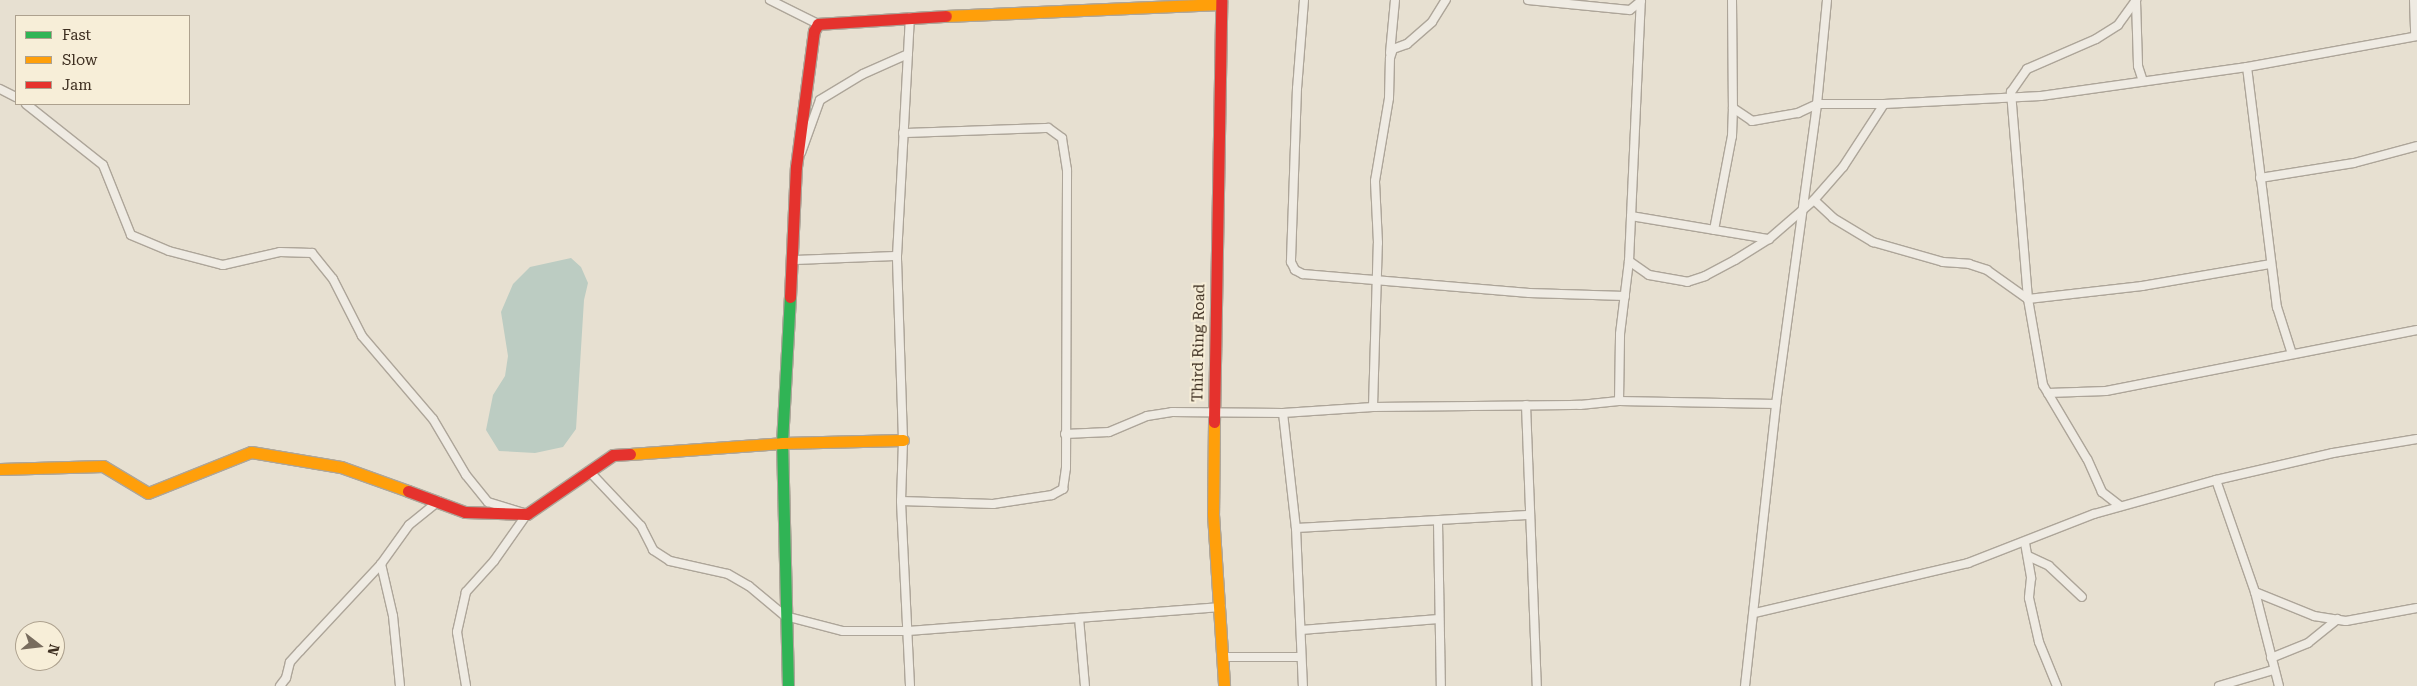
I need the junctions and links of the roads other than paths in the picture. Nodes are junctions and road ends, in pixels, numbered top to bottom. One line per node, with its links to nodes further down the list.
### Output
1 (770, 0): 14 (street)
2 (1304, 0): 40 (street)
3 (1395, 0): 17 (street)
4 (1446, 0): 17 (street)
5 (1528, 0): 10 (street)
6 (1732, 0): 26 (street)
7 (1827, 0): 23 (street)
8 (2136, 0): 19 (street); 22 (street)
9 (2414, 0): 15 (street)
10 (1641, 1): 33 (street)
11 (1221, 2): 12 (street); 50 (street, Third Ring Road)
12 (1079, 4): 13 (street)
13 (910, 17): 14 (street); 16 (street)
14 (818, 24): 29 (street)
15 (2416, 36): 18 (street)
16 (908, 54): 27 (street); 29 (street)
17 (1390, 58): 40 (street)
18 (2247, 66): 19 (street); 30 (street)
19 (2143, 81): 22 (street)
20 (0, 89): 21 (street)
21 (15, 96)
22 (2012, 96): 24 (street); 42 (street)
23 (1817, 104): 24 (street); 26 (street); 32 (street)
24 (1884, 104): 31 (street)
25 (27, 105): 62 (street)
26 (1733, 108): 34 (street)
27 (902, 133): 36 (street); 52 (street)
28 (2417, 146): 30 (street)
29 (796, 167): 37 (street)
30 (2260, 178): 39 (street)
31 (1814, 200): 32 (street); 42 (street)
32 (1804, 208): 35 (street); 47 (street)
33 (1631, 216): 34 (street); 38 (street)
34 (1714, 230): 35 (street)
35 (1769, 239): 38 (street)
36 (897, 256): 37 (street); 54 (street)
37 (793, 260): 55 (street)
38 (1630, 261): 41 (street)
39 (2271, 264): 42 (street); 44 (street)
40 (1377, 280): 41 (street); 49 (street)
41 (1625, 296): 46 (street)
42 (2028, 299): 45 (street)
43 (2417, 330): 44 (street)
44 (2292, 354): 45 (street)
45 (2048, 393): 61 (street)
46 (1619, 401): 47 (street); 48 (street)
47 (1776, 404): 73 (street)
48 (1526, 405): 49 (street); 63 (street)
49 (1373, 407): 51 (street)
50 (1213, 413): 51 (street); 52 (street); 71 (street, Third Ring Road)
51 (1283, 413): 65 (street)
52 (1065, 434): 60 (street)
53 (2417, 439): 58 (street)
54 (903, 440): 55 (street); 60 (street)
55 (782, 443): 57 (street); 74 (street)
56 (0, 469): 59 (street)
57 (589, 471): 62 (street); 74 (street)
58 (2216, 480): 61 (street); 69 (street)
59 (439, 501): 62 (street); 68 (street)
60 (901, 501): 79 (street)
61 (2120, 506): 66 (street)
62 (527, 514): 86 (street)
63 (1528, 516): 64 (street); 93 (street)
64 (1438, 522): 65 (street); 76 (street)
65 (1296, 528): 78 (street)
66 (2025, 543): 67 (street); 73 (street)
67 (2028, 556): 70 (street); 95 (street)
68 (381, 564): 84 (street); 85 (street)
69 (2255, 592): 77 (street); 82 (street)
70 (2082, 597)
71 (1221, 608): 75 (street); 80 (street, Third Ring Road)
72 (2417, 608): 77 (street)
73 (1755, 613): 94 (street)
74 (785, 616): 79 (street); 87 (street)
75 (1080, 618): 79 (street); 89 (street)
76 (1439, 619): 78 (street); 92 (street)
77 (2338, 620): 82 (street)
78 (1301, 630): 81 (street)
79 (908, 631): 88 (street)
80 (1223, 657): 81 (street); 90 (street, Third Ring Road)
81 (1301, 657): 91 (street)
82 (2271, 658): 83 (street)
83 (2274, 670): 96 (street); 97 (street)
84 (280, 686)
85 (400, 686)
86 (466, 686)
87 (788, 686)
88 (910, 686)
89 (1085, 686)
90 (1224, 686)
91 (1303, 686)
92 (1441, 686)
93 (1537, 686)
94 (1744, 686)
95 (2058, 686)
96 (2219, 686)
97 (2279, 686)

